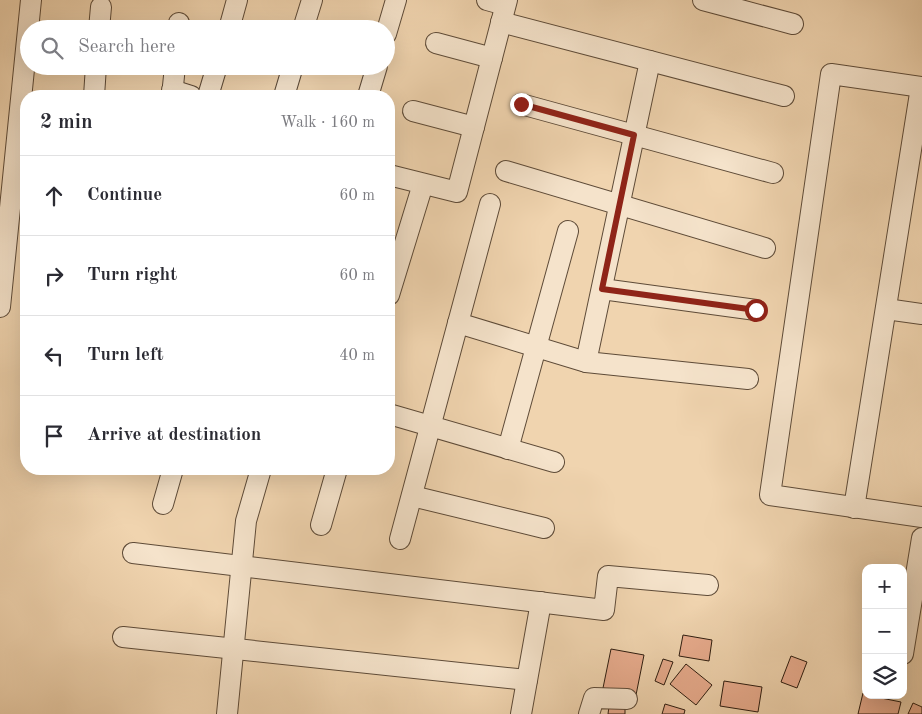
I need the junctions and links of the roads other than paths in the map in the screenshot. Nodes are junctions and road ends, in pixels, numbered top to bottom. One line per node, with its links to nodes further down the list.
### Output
1 (31, 0): 8 (street)
2 (238, 0): 10 (street)
3 (312, 0): 11 (street)
4 (396, 0): 12 (street)
5 (703, 0): 13 (street)
6 (101, 7): 9 (street)
7 (500, 7): 15 (street); 16 (street)
8 (29, 20)
9 (100, 20)
10 (232, 20)
11 (306, 20)
12 (390, 20)
13 (793, 24)
14 (436, 43): 15 (street)
15 (492, 58): 32 (street)
16 (650, 61): 29 (street); 34 (street)
17 (22, 75): 33 (street)
18 (95, 75): 24 (street)
19 (174, 75): 25 (street)
20 (214, 75): 26 (street)
21 (290, 75): 27 (street)
22 (374, 75): 28 (street)
23 (922, 87): 46 (street); 62 (street)
24 (94, 90)
25 (172, 90)
26 (210, 90)
27 (286, 90)
28 (370, 90)
29 (784, 96)
30 (521, 104): 34 (street)
31 (413, 111): 32 (street)
32 (474, 127): 38 (street)
33 (15, 129): 45 (street)
34 (634, 135): 36 (street); 40 (street)
35 (506, 171): 40 (street)
36 (772, 173)
37 (395, 177): 38 (street)
38 (423, 184): 43 (street)
39 (490, 204): 49 (street)
40 (620, 205): 42 (street); 44 (street)
41 (568, 231): 50 (street)
42 (765, 248)
43 (395, 276)
44 (602, 289): 47 (street); 51 (street)
45 (0, 307)
46 (886, 309): 48 (street); 62 (street)
47 (756, 310)
48 (922, 314)
49 (458, 323): 50 (street); 54 (street)
50 (536, 347): 51 (street); 55 (street)
51 (586, 362): 52 (street)
52 (748, 379)
53 (395, 416): 54 (street)
54 (430, 426): 55 (street); 60 (street)
55 (508, 449): 56 (street)
56 (554, 462)
57 (171, 475): 61 (street)
58 (259, 475): 69 (street)
59 (335, 475): 64 (street)
60 (412, 496): 65 (street); 67 (street)
61 (163, 504)
62 (854, 508): 63 (street)
63 (922, 517)
64 (321, 525)
65 (544, 528)
66 (922, 538): 73 (street)
67 (400, 539)
68 (133, 553): 69 (street)
69 (242, 566): 71 (street); 74 (street)
70 (708, 585): 71 (street)
71 (540, 602): 75 (street)
72 (123, 637): 74 (street)
73 (910, 647)
74 (233, 649): 75 (street); 77 (street)
75 (527, 680): 78 (street)
76 (627, 699): 79 (street)
77 (226, 714)
78 (521, 714)
79 (590, 714)

